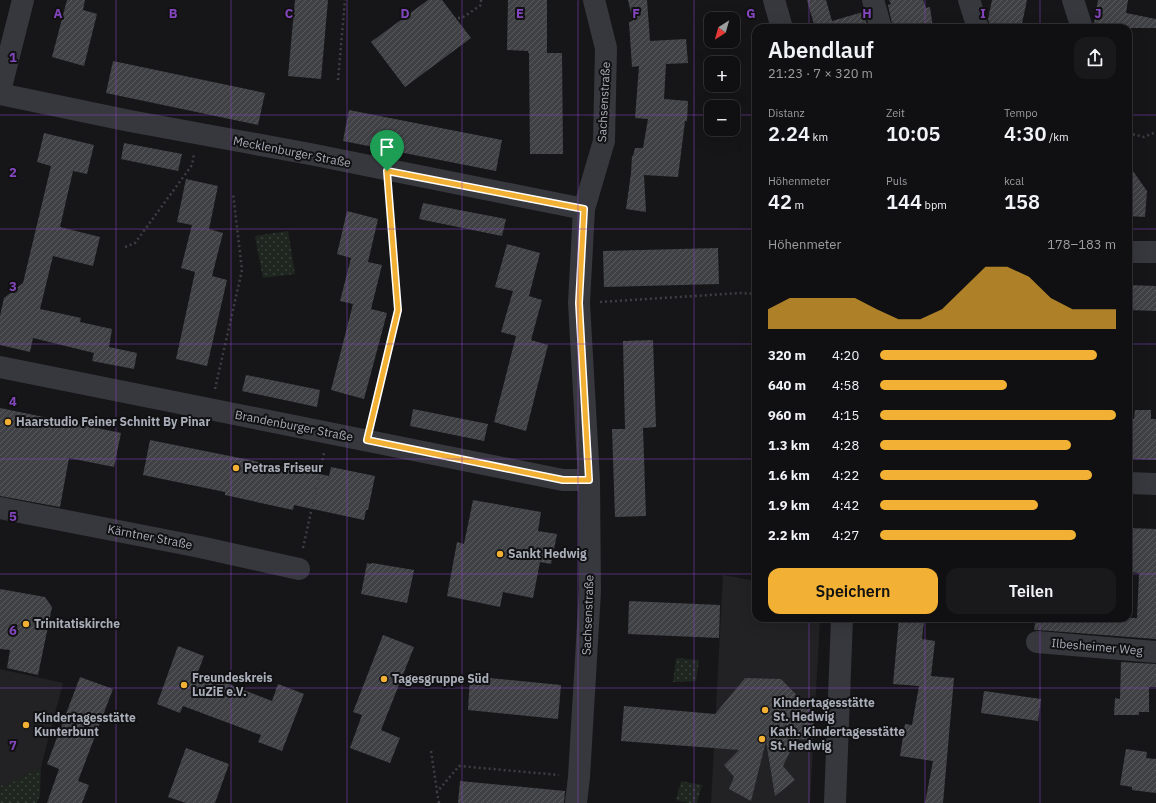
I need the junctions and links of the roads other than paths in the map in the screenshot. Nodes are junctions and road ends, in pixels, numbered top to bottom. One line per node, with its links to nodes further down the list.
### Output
1 (23, 0): 11 (street)
2 (594, 0): 12 (street, Sachsenstraße)
3 (774, 0): 7 (street)
4 (873, 0): 8 (street)
5 (970, 0): 9 (street)
6 (1073, 0): 10 (street)
7 (781, 24)
8 (880, 24)
9 (977, 24)
10 (1081, 24)
11 (0, 92): 12 (street, Mecklenburger Straße)
12 (584, 209): 16 (street, Sachsenstraße)
13 (1132, 252): 14 (street)
14 (1156, 252)
15 (0, 367): 16 (street, Brandenburger Straße)
16 (589, 480): 24 (street, Sachsenstraße)
17 (1132, 483): 18 (street)
18 (1156, 484)
19 (0, 508): 20 (street, Kärntner Straße)
20 (299, 568)
21 (842, 622): 25 (street)
22 (1037, 642): 23 (street, Ilbesheimer Weg)
23 (1156, 652)
24 (576, 803)
25 (835, 803)

